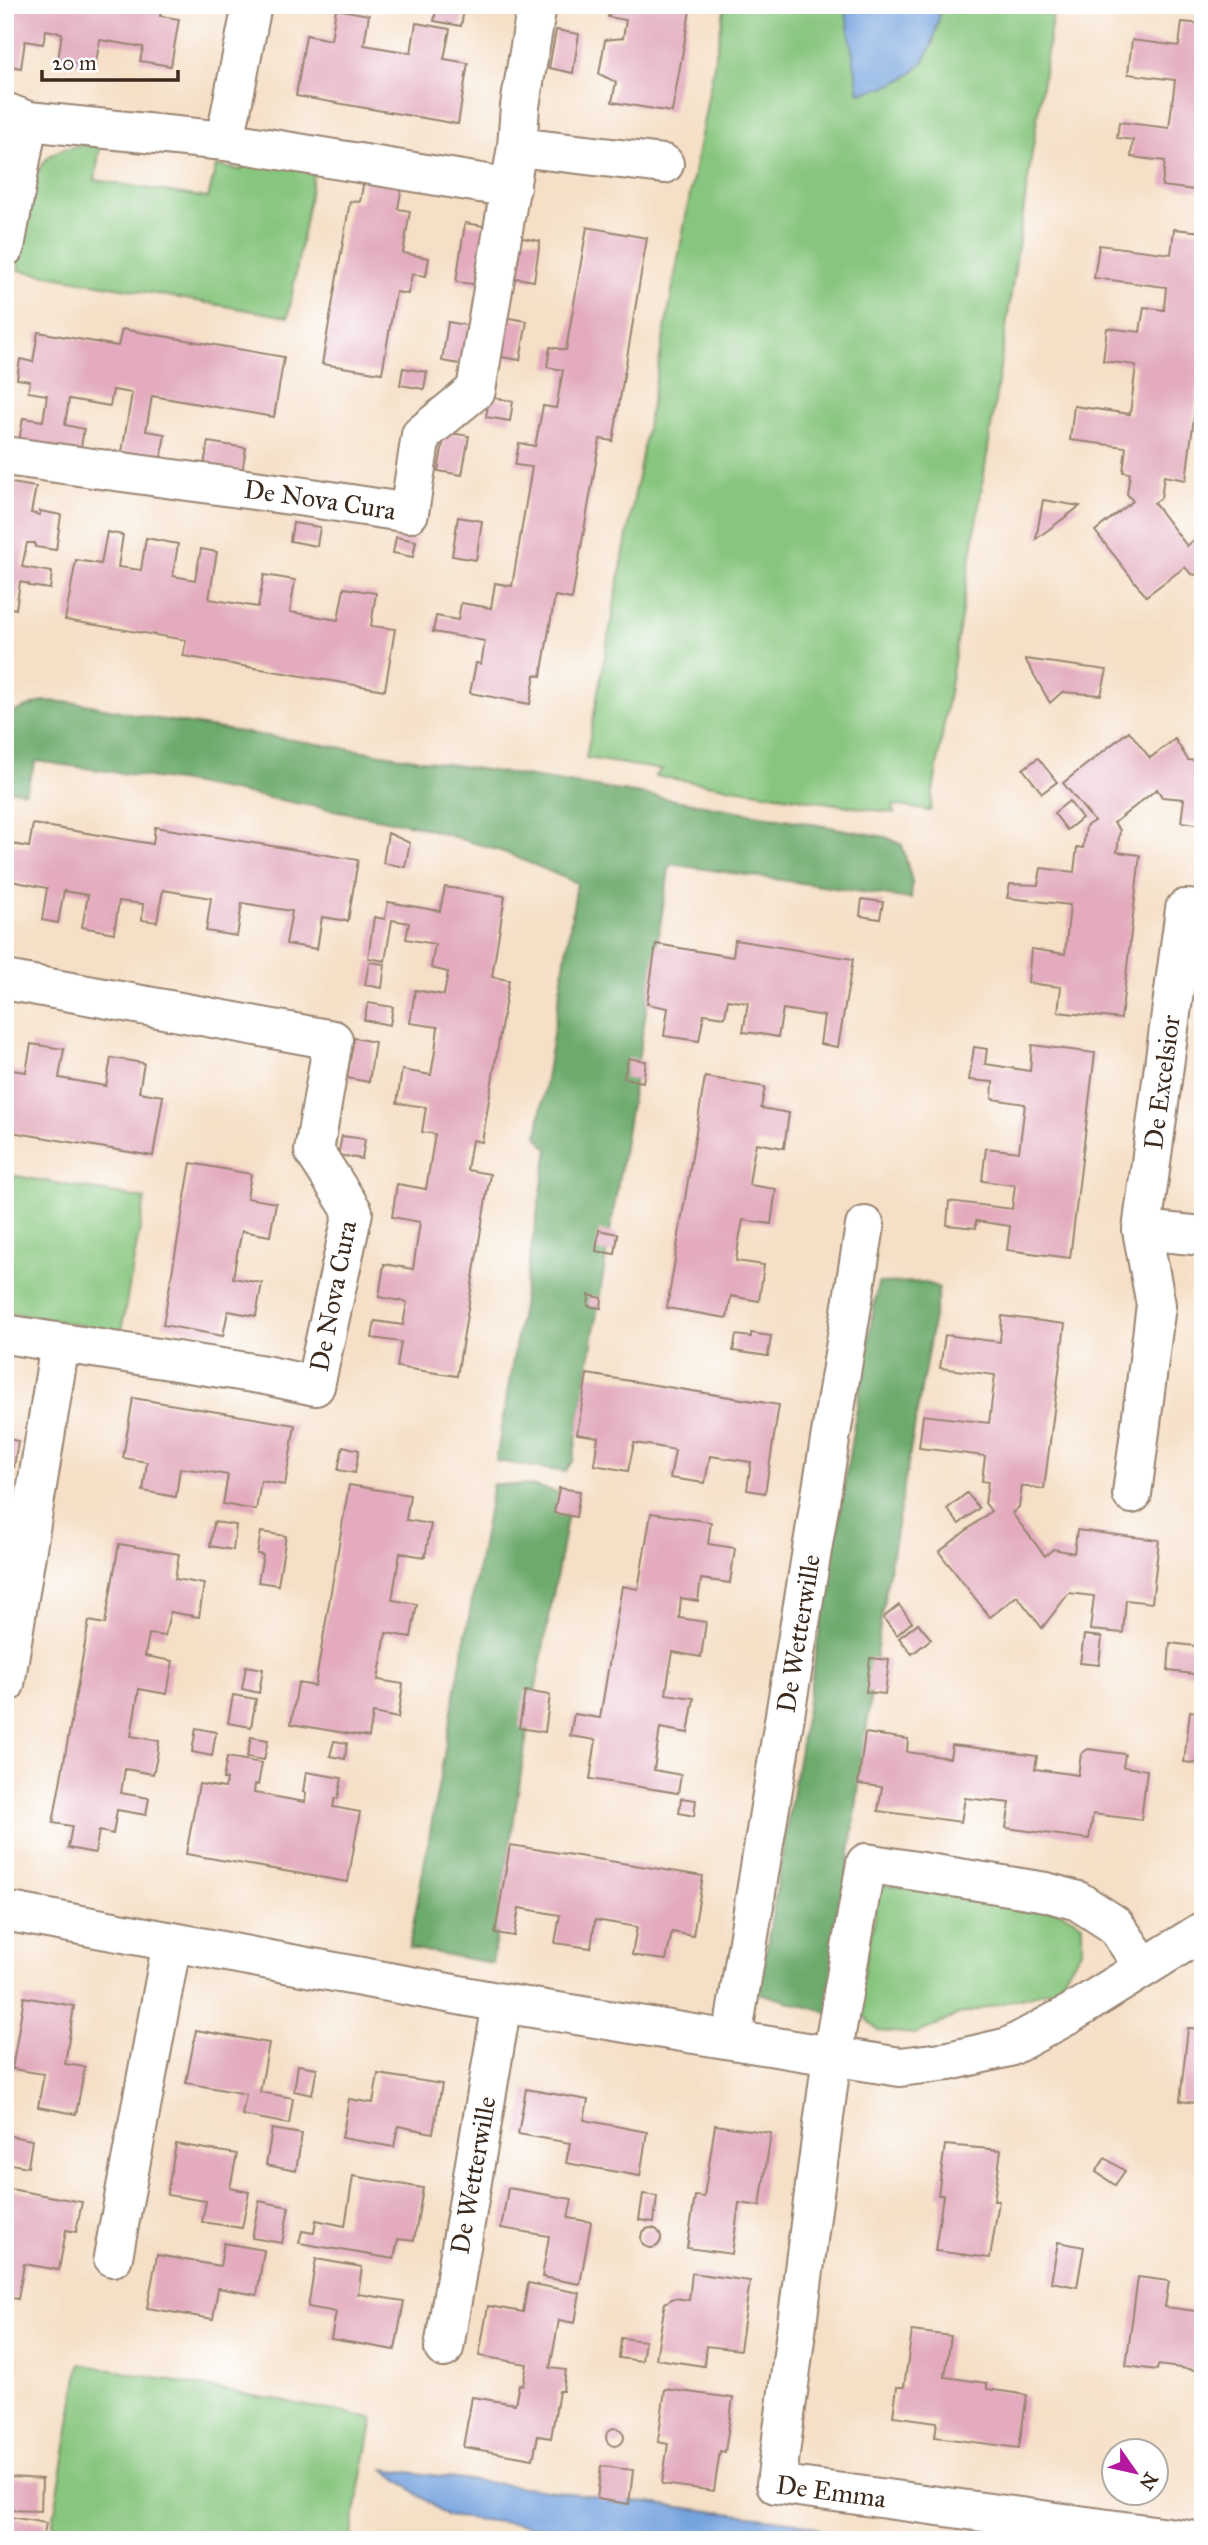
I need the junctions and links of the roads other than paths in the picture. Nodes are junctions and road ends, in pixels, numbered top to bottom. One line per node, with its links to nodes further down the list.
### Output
1 (252, 5): 4 (street)
2 (537, 5): 5 (street, De Nova Cura)
3 (16, 116): 4 (street); 8 (street)
4 (225, 141): 7 (street)
5 (517, 146): 6 (street); 7 (street, De Nova Cura)
6 (664, 163)
7 (511, 188): 9 (street, De Nova Cura)
8 (5, 247)
9 (5, 456)
10 (1203, 910): 13 (street, De Excelsior)
11 (5, 980): 16 (street, De Nova Cura)
12 (865, 1226): 24 (street, De Wetterwille)
13 (1142, 1230): 14 (street); 17 (street, De Excelsior)
14 (1203, 1236)
15 (5, 1334): 16 (street, De Nova Cura)
16 (60, 1344): 18 (street)
17 (1132, 1494)
18 (5, 1684)
19 (5, 1911): 21 (street)
20 (1203, 1931): 22 (street)
21 (172, 1942): 23 (street); 26 (street)
22 (1144, 1968): 25 (street); 25 (street)
23 (502, 2003): 24 (street); 27 (street, De Wetterwille)
24 (733, 2039): 25 (street)
25 (832, 2056): 28 (street, De Emma)
26 (113, 2258)
27 (443, 2347)
28 (1190, 2540)

